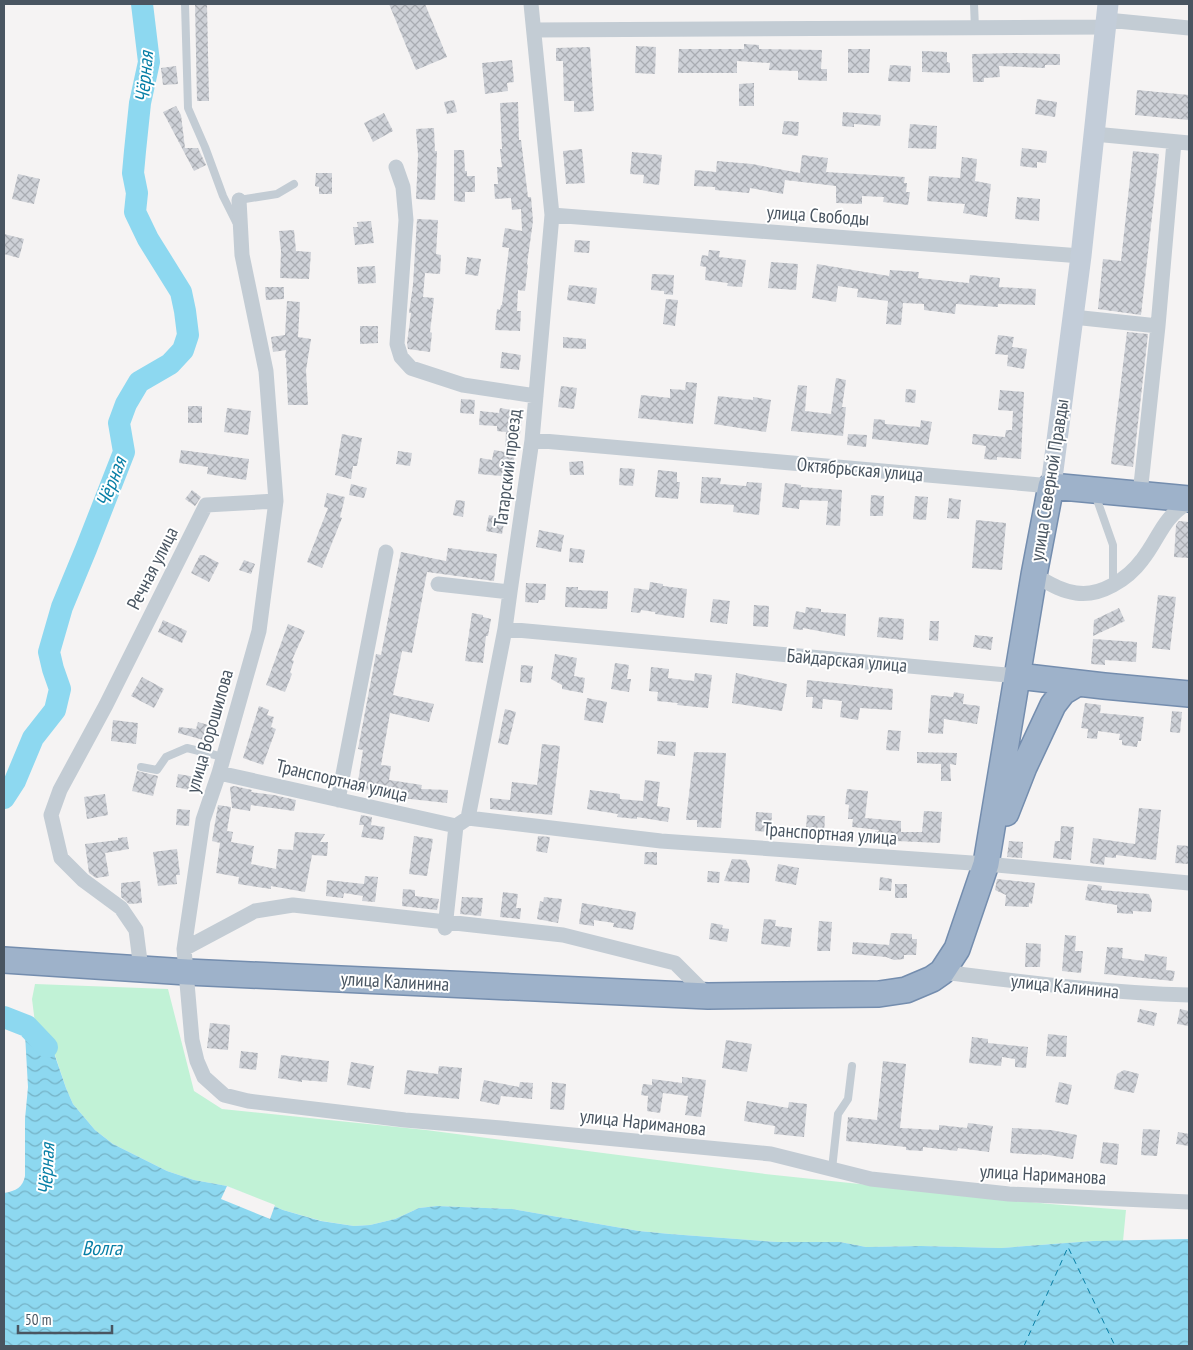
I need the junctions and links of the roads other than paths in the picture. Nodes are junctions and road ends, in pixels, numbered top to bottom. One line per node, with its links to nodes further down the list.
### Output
1 (185, 4): 15 (lane)
2 (531, 4): 7 (street, Татарский проезд)
3 (974, 4): 5 (lane)
4 (1107, 17): 5 (street); 6 (street); 8 (main road, улица Северной Правды)
5 (975, 28): 7 (street)
6 (1189, 28)
7 (534, 30): 14 (street, Татарский проезд)
8 (1094, 134): 9 (street); 16 (main road, улица Северной Правды)
9 (1174, 142): 10 (street); 18 (street)
10 (1189, 143)
11 (396, 168): 19 (street)
12 (294, 184): 13 (lane)
13 (239, 200): 15 (street)
14 (552, 214): 16 (street, улица Свободы); 19 (street, Татарский проезд)
15 (241, 233): 25 (street)
16 (1081, 256): 17 (main road, улица Северной Правды)
17 (1073, 317): 18 (street); 21 (main road, улица Северной Правды)
18 (1158, 326): 23 (street)
19 (536, 396): 20 (street, Татарский проезд)
20 (532, 440): 21 (street, Октябрьская улица); 30 (street, Татарский проезд)
21 (1050, 486): 22 (highway, Октябрьская улица); 27 (highway, улица Северной Правды)
22 (1093, 490): 23 (highway, Октябрьская улица); 29 (lane)
23 (1140, 494): 24 (highway, Октябрьская улица)
24 (1189, 500): 29 (street)
25 (276, 501): 35 (street, улица Ворошилова); 46 (street, Речная улица)
26 (386, 552): 38 (street)
27 (1034, 575): 29 (street); 32 (highway, улица Северной Правды)
28 (438, 584): 30 (street)
29 (1114, 584)
30 (510, 592): 31 (street, Татарский проезд)
31 (505, 629): 32 (street, Байдарская улица); 39 (street, Татарский проезд)
32 (1018, 676): 33 (highway, Байдарская улица); 40 (highway, улица Северной Правды)
33 (1078, 683): 34 (highway, Байдарская улица); 40 (highway)
34 (1189, 694)
35 (223, 757): 36 (lane); 37 (street, улица Ворошилова)
36 (141, 767)
37 (219, 774): 38 (street, Транспортная улица); 45 (street, улица Ворошилова)
38 (338, 800): 39 (street, Транспортная улица)
39 (462, 822): 40 (street, Транспортная улица); 42 (street, Татарский проезд)
40 (986, 864): 41 (street, Транспортная улица); 43 (highway, улица Северной Правды)
41 (1189, 883)
42 (445, 925): 45 (street); 49 (street)
43 (956, 949): 47 (highway, улица Калинина)
44 (4, 960): 46 (highway, улица Калинина)
45 (186, 961): 46 (highway, улица Калинина); 49 (highway, улица Калинина); 51 (street, улица Нариманова)
46 (141, 969)
47 (942, 972): 48 (street, улица Калинина); 49 (highway, улица Калинина)
48 (1189, 995)
49 (708, 996)
50 (852, 1066): 51 (lane)
51 (832, 1169): 52 (street, улица Нариманова)
52 (1189, 1202)

